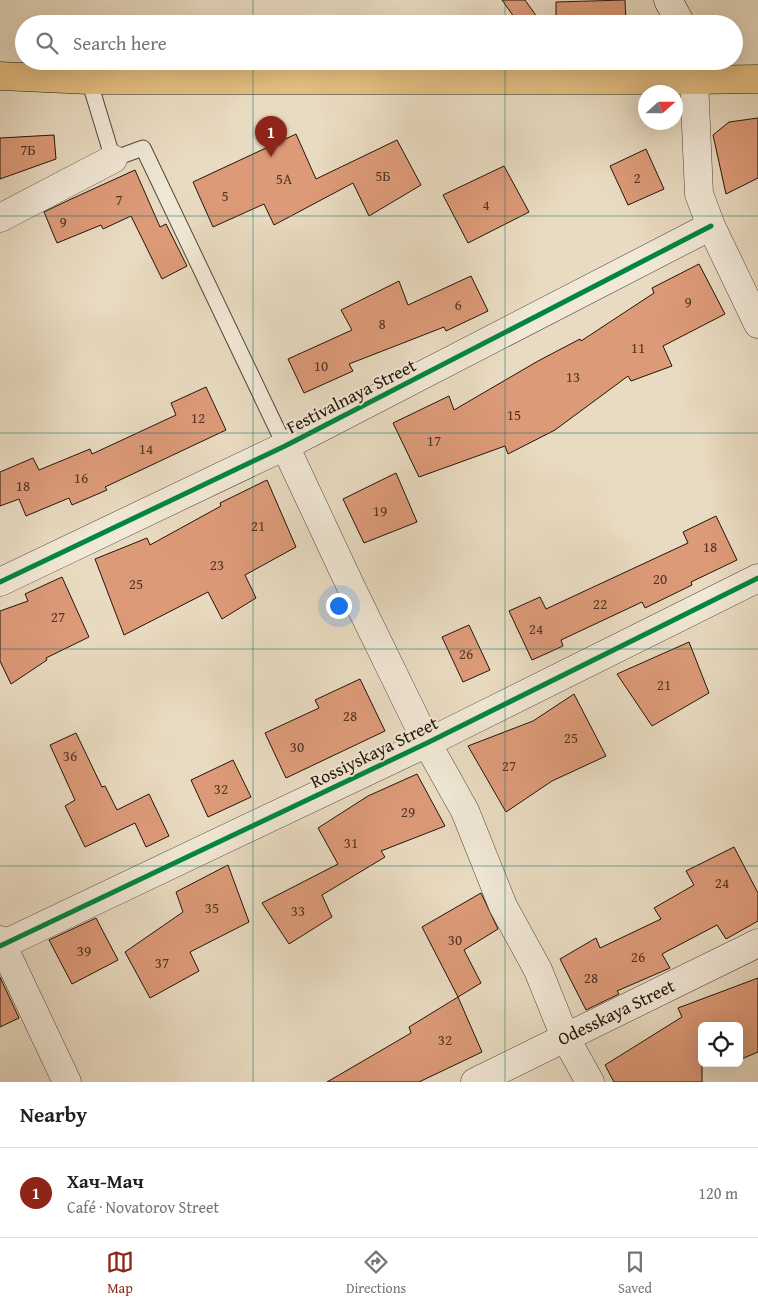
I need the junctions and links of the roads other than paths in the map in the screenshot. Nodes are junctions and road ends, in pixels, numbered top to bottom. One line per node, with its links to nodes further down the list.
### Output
1 (668, 0): 2 (street)
2 (676, 15)
3 (692, 71): 5 (main road); 6 (main road); 9 (street)
4 (0, 76): 6 (main road)
5 (758, 79)
6 (89, 80): 7 (lane)
7 (113, 159): 8 (street); 11 (lane)
8 (0, 218)
9 (711, 226): 10 (street); 11 (street, Festivalnaya Street)
10 (758, 324)
11 (285, 446): 13 (street, Festivalnaya Street); 14 (street)
12 (758, 578): 14 (street, Rossiyskaya Street)
13 (0, 582)
14 (426, 743): 16 (street, Rossiyskaya Street); 17 (street)
15 (758, 943): 17 (street, Odesskaya Street)
16 (1, 944): 18 (street)
17 (565, 1037): 19 (street, Odesskaya Street); 20 (street)
18 (67, 1082)
19 (475, 1082)
20 (590, 1082)

